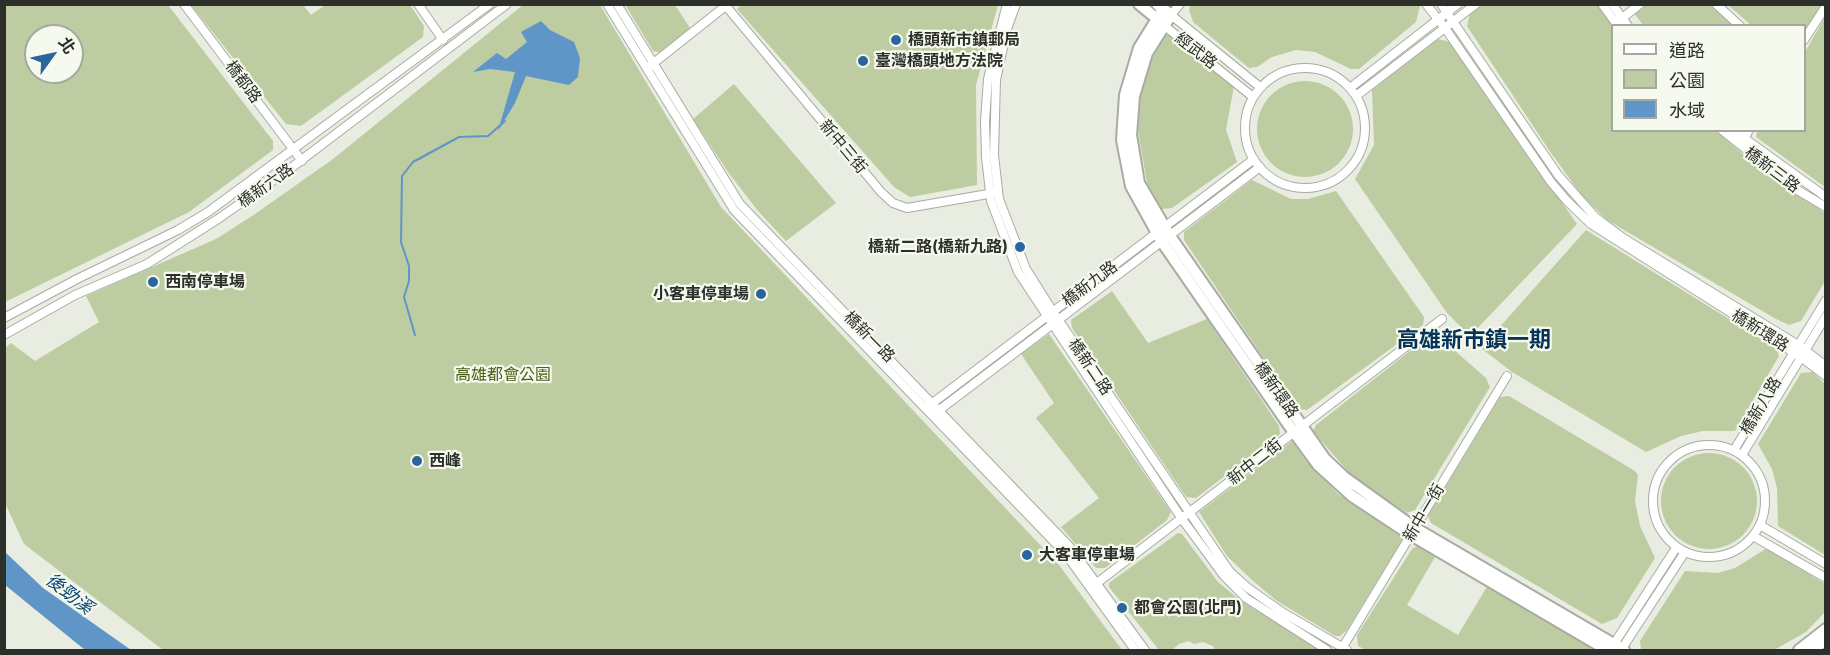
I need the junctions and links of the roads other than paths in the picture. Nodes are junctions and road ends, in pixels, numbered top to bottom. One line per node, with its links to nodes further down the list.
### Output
1 (184, 4): 40 (street, 橋都路)
2 (418, 4): 30 (street)
3 (490, 4): 30 (street, 橋新六路)
4 (507, 4): 42 (street, 橋新六路)
5 (607, 4): 31 (street, 橋新一路)
6 (617, 4): 31 (street, 橋新一路)
7 (1007, 4): 44 (street, 橋新二路)
8 (1016, 4): 44 (street, 橋新二路)
9 (1139, 4): 24 (street, 經武路)
10 (1180, 4): 21 (street, 橋新環路)
11 (1426, 4): 23 (street, 橋新環路)
12 (1441, 4): 22 (street, 橋新環路)
13 (1458, 4): 22 (street)
14 (1476, 4): 25 (street)
15 (1602, 4): 26 (street)
16 (1612, 4): 26 (street)
17 (1641, 4): 26 (street)
18 (1716, 4): 27 (street)
19 (727, 5): 31 (street); 44 (street, 新中三街)
20 (1826, 6): 29 (street)
21 (1165, 8): 24 (street, 橋新環路); 32 (street, 經武路)
22 (1447, 12): 23 (street); 25 (street, 橋新環路)
23 (1438, 19): 28 (street, 橋新環路); 33 (street)
24 (1159, 21): 35 (street, 經武路); 47 (street, 橋新環路)
25 (1454, 21): 28 (street); 56 (street, 橋新環路)
26 (1619, 22)
27 (1738, 24)
28 (1445, 28): 34 (street); 56 (street, 橋新環路)
29 (1806, 37)
30 (443, 40): 40 (street, 橋新六路)
31 (650, 67): 60 (street, 橋新一路)
32 (1260, 87): 33 (street); 35 (street)
33 (1350, 88): 34 (street)
34 (1356, 96): 43 (street)
35 (1253, 97): 41 (street)
36 (1725, 132): 39 (street, 橋新三路)
37 (1734, 132): 39 (street, 橋新三路)
38 (1748, 132): 39 (street)
39 (1742, 142): 45 (street, 橋新三路); 46 (street, 橋新三路)
40 (294, 150): 42 (street, 橋都路); 51 (street, 橋新六路)
41 (1254, 159): 43 (street); 47 (street, 橋新九路)
42 (302, 161): 55 (street, 橋新六路)
43 (1260, 168): 47 (street, 橋新九路)
44 (994, 193): 49 (street, 橋新二路)
45 (1826, 197)
46 (1826, 207)
47 (1163, 235): 49 (street, 橋新九路); 53 (street, 橋新九路); 62 (street, 橋新環路)
48 (1826, 300): 56 (street, 橋新八路)
49 (1049, 315): 53 (street, 橋新二路); 54 (street, 橋新二路); 60 (street, 橋新九路)
50 (1826, 316): 56 (street, 橋新八路)
51 (4, 318)
52 (1442, 319): 62 (street, 新中二街)
53 (1058, 320): 54 (street, 橋新九路); 65 (street, 橋新二路)
54 (1051, 325): 61 (street, 橋新九路); 66 (street, 橋新二路)
55 (4, 335)
56 (1799, 351): 57 (street, 橋新環路); 59 (street, 橋新環路); 63 (street, 橋新八路); 64 (street, 橋新八路)
57 (1826, 366)
58 (1507, 376): 68 (street, 新中一街)
59 (1826, 376)
60 (930, 405): 61 (street, 橋新一路)
61 (937, 412): 74 (street, 橋新一路)
62 (1298, 430): 65 (street, 新中二街); 68 (street, 橋新環路)
63 (1734, 450): 64 (street); 70 (street)
64 (1742, 455): 67 (street)
65 (1189, 513): 66 (street, 新中二街); 78 (street, 橋新二路)
66 (1182, 519): 74 (street, 新中二街); 81 (street, 橋新二路)
67 (1760, 525): 69 (street); 72 (street)
68 (1413, 532): 77 (street, 橋新環路); 78 (street, 新中一街)
69 (1754, 536): 71 (street); 73 (street)
70 (1676, 548): 71 (street); 77 (street)
71 (1685, 552): 77 (street)
72 (1826, 564)
73 (1826, 578)
74 (1094, 586): 79 (street, 橋新一路); 80 (street, 橋新一路)
75 (1826, 629): 82 (street)
76 (1826, 640): 83 (street)
77 (1616, 649)
78 (1343, 650)
79 (1135, 651)
80 (1145, 651)
81 (1327, 651)
82 (1799, 651)
83 (1812, 651)

